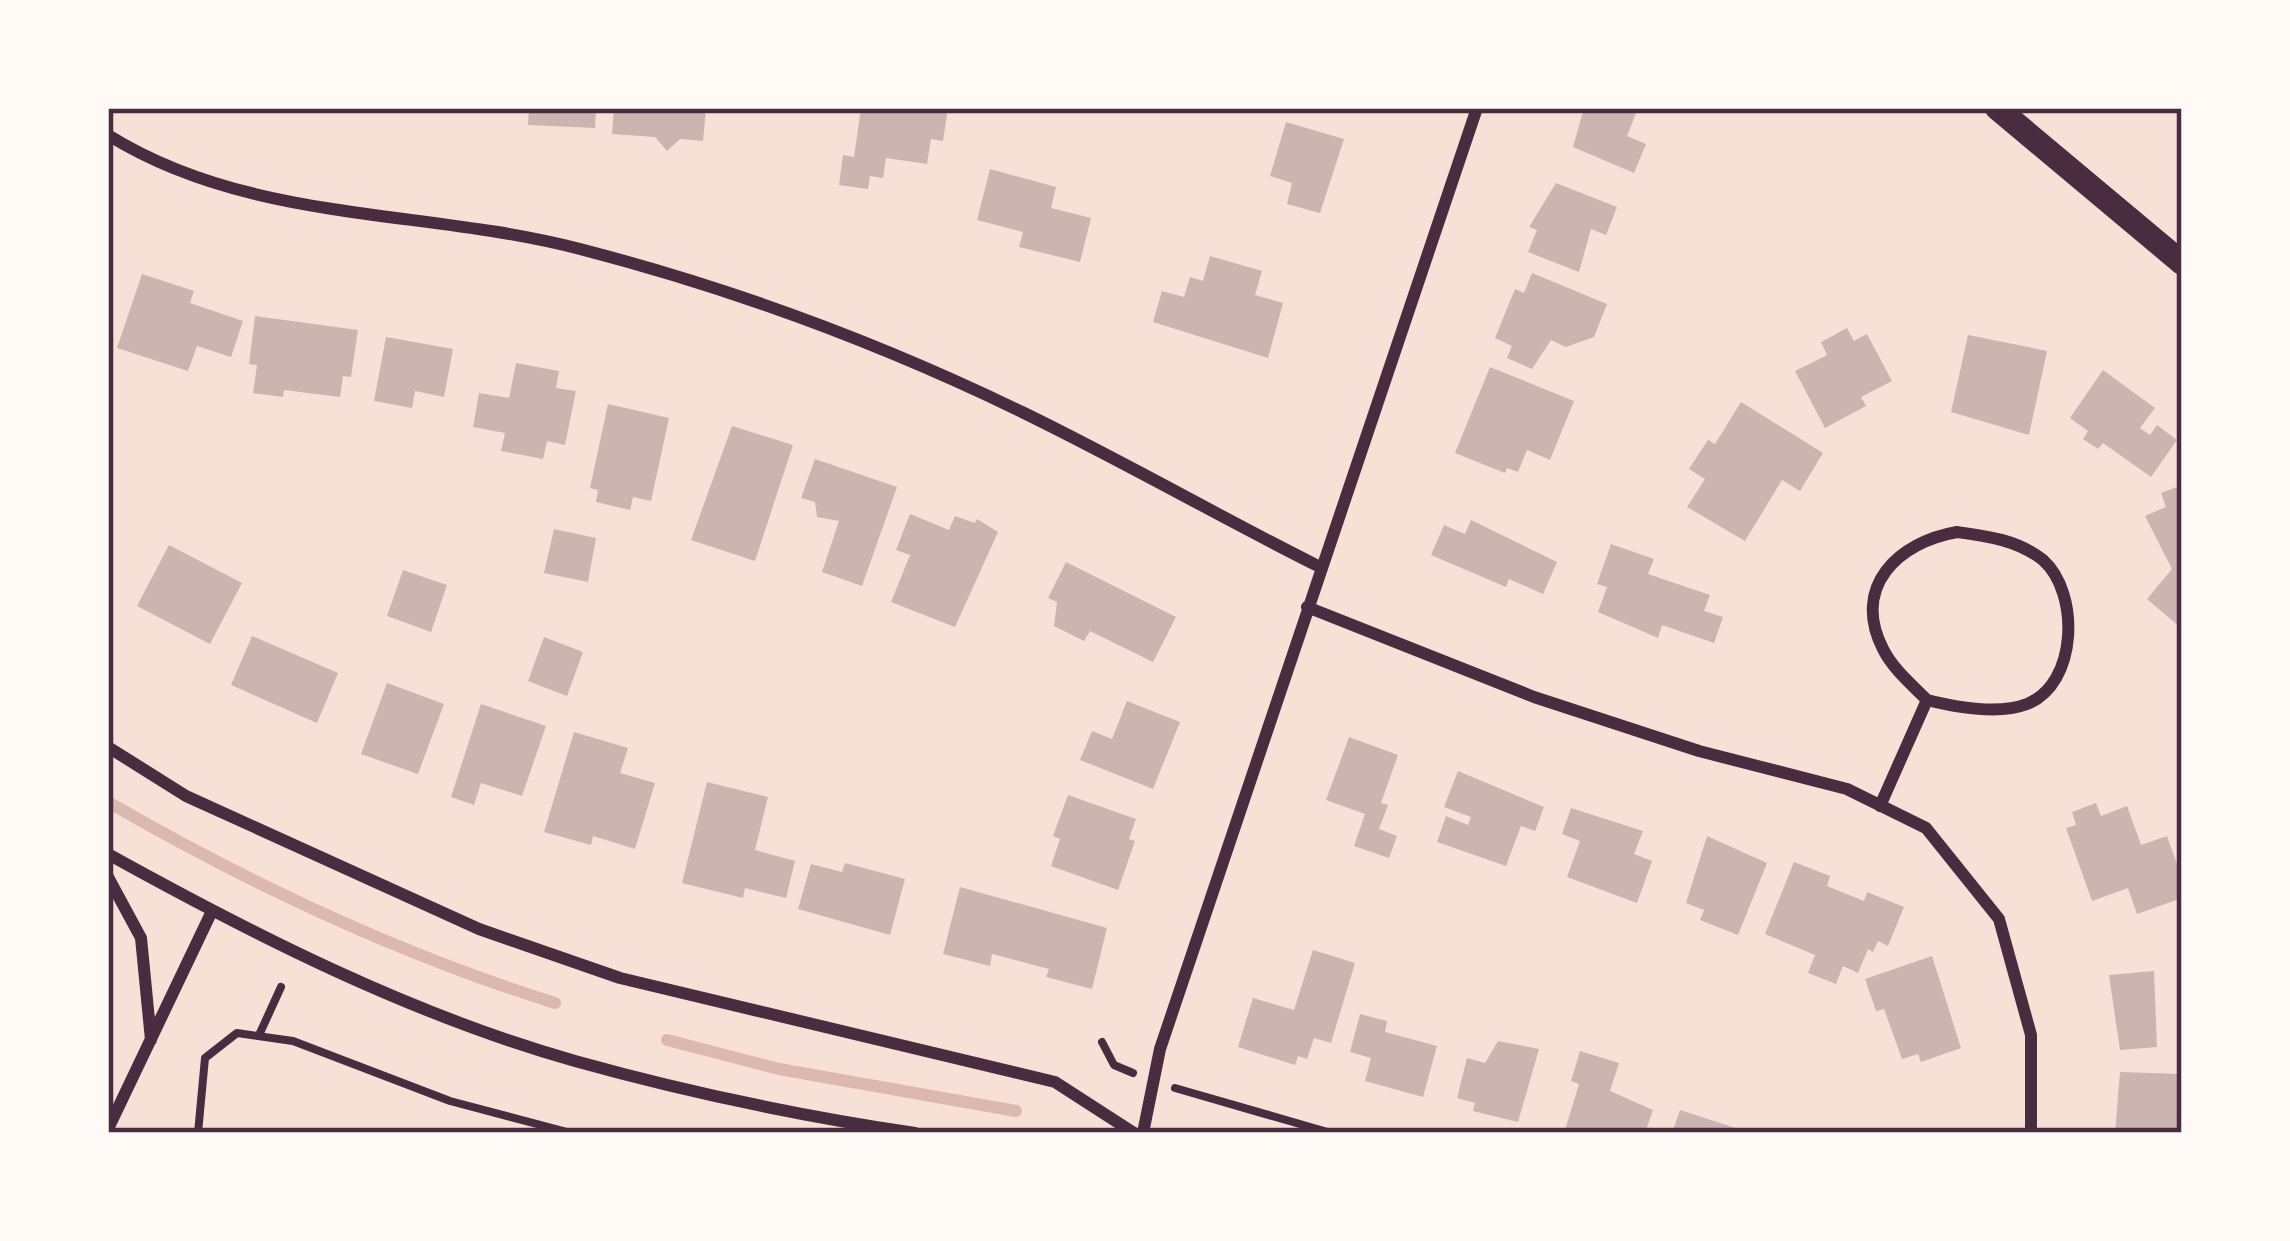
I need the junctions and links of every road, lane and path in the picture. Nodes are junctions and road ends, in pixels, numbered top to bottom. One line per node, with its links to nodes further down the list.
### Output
1 (1478, 108): 5 (street)
2 (1997, 108): 4 (main road)
3 (108, 135): 5 (street)
4 (2182, 263)
5 (1320, 567): 6 (street)
6 (1307, 607): 9 (street); 17 (street)
7 (1927, 700): 7 (street); 9 (street)
8 (108, 747): 22 (street)
9 (1880, 806): 24 (street)
10 (108, 854): 12 (street)
11 (108, 877): 16 (street)
12 (212, 911): 16 (street); 21 (street)
13 (281, 987): 14 (path)
14 (260, 1033): 19 (path); 20 (path)
15 (1102, 1042): 17 (path)
16 (151, 1044): 18 (street)
17 (1153, 1082): 22 (street); 23 (path)
18 (108, 1129)
19 (198, 1133)
20 (572, 1133)
21 (915, 1133)
22 (1138, 1133)
23 (1331, 1133)
24 (2031, 1133)

